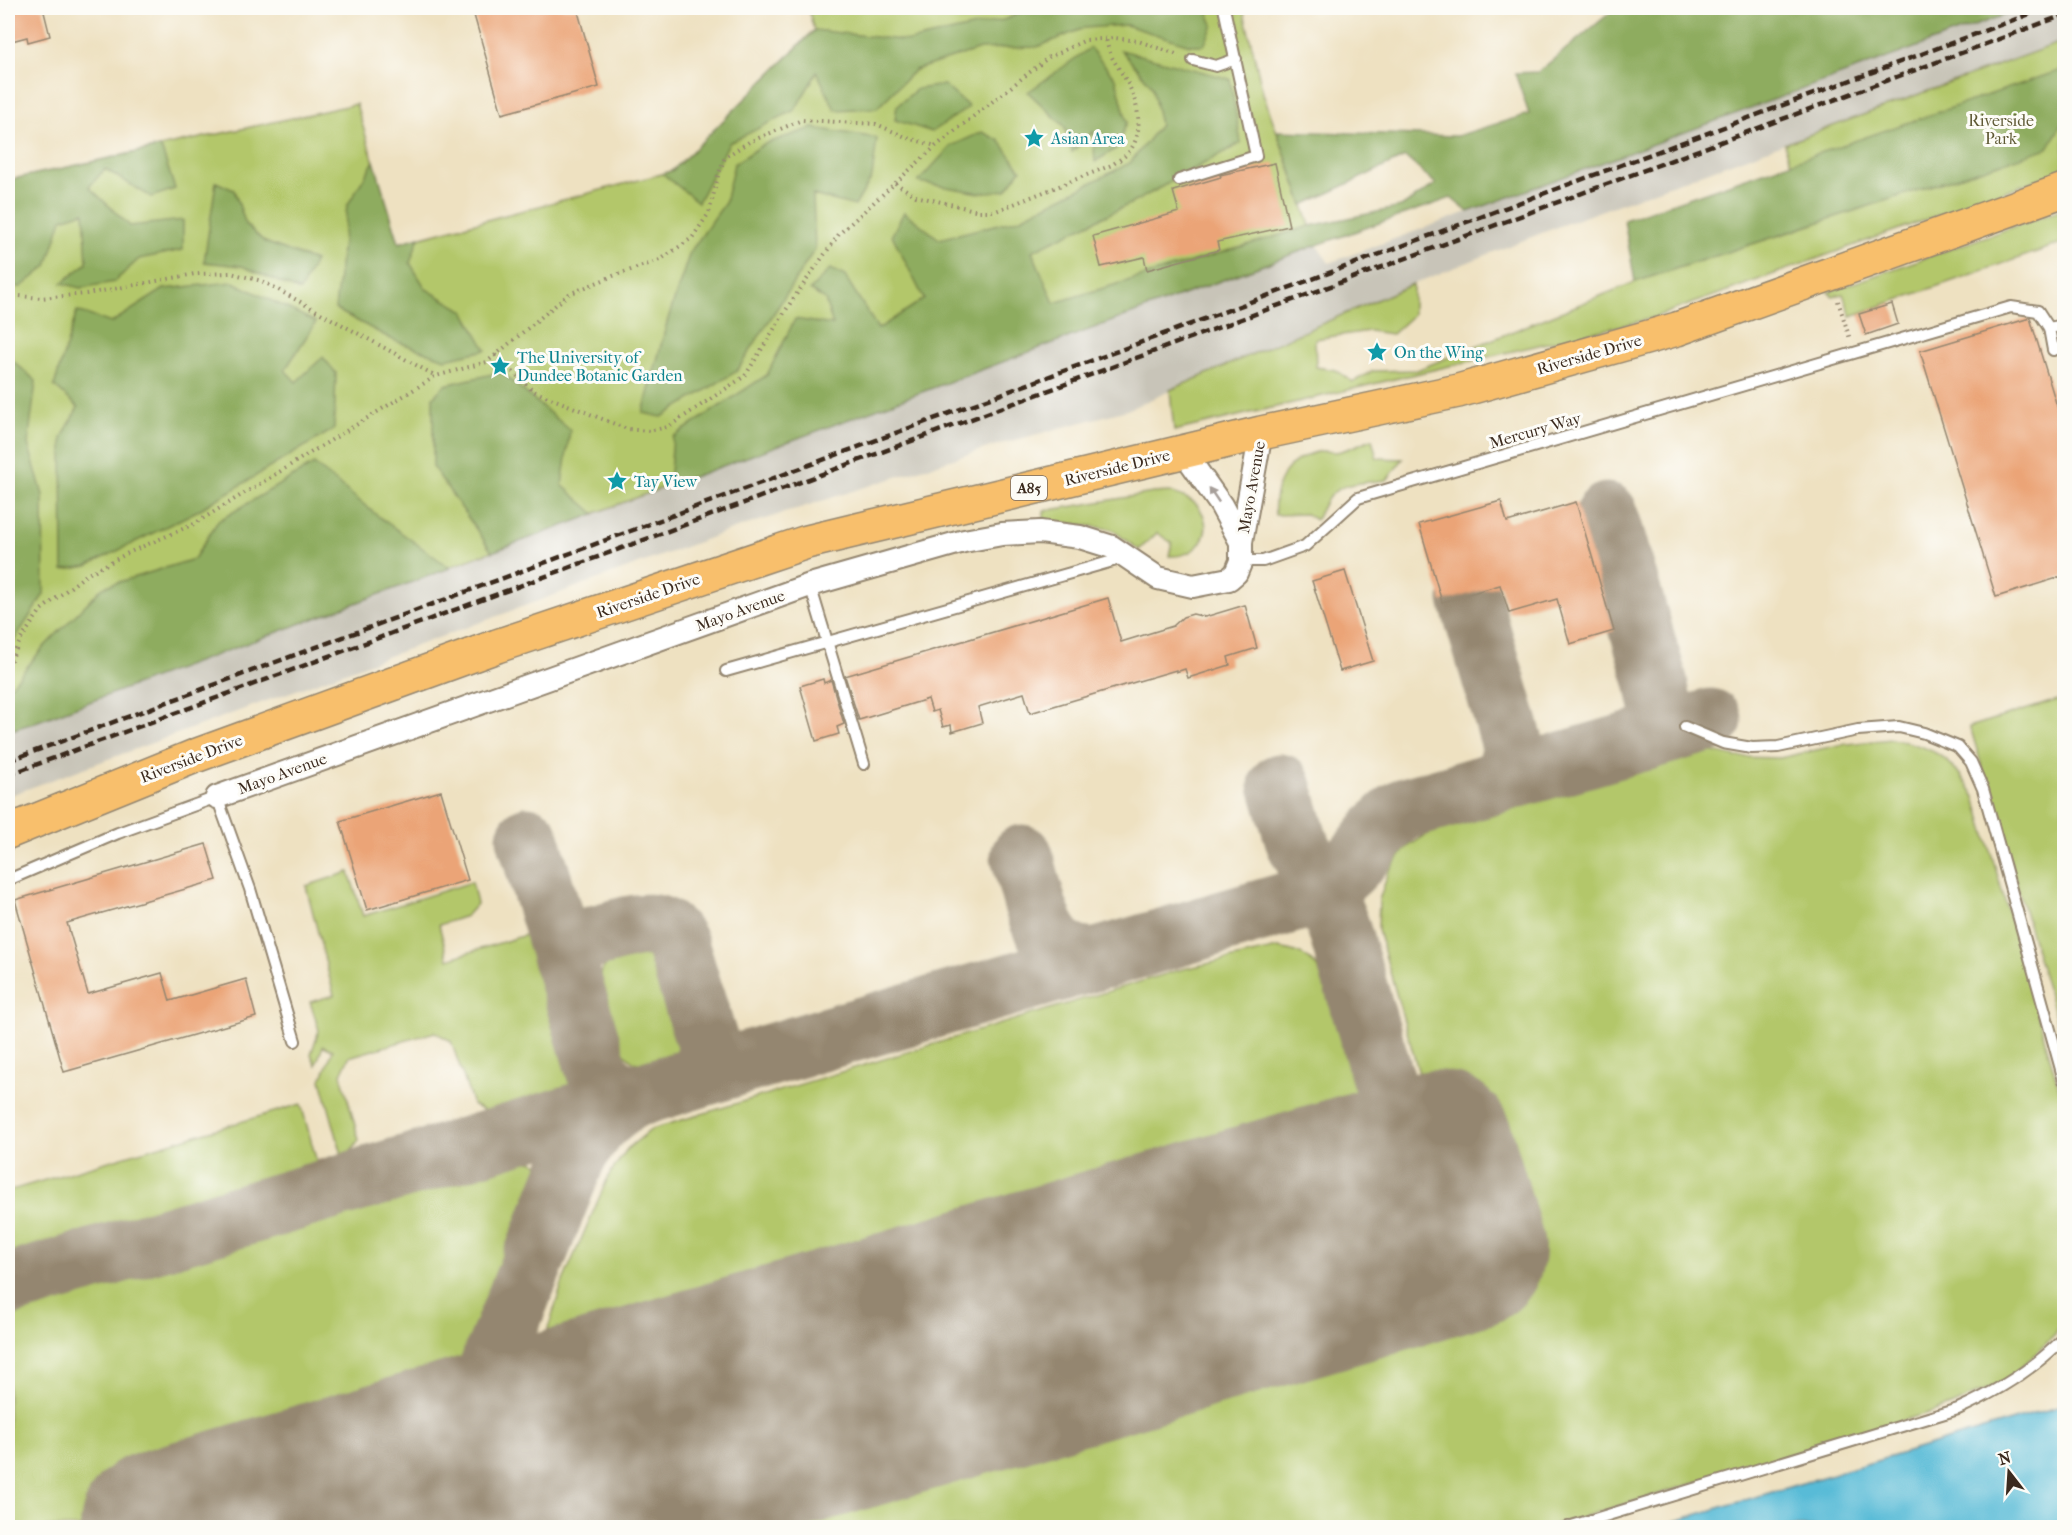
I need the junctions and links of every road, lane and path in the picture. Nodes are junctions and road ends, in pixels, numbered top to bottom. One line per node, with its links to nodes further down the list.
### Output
1 (1224, 8): 3 (lane)
2 (1107, 38): 4 (path); 5 (path); 7 (path)
3 (1236, 59): 4 (lane); 6 (lane)
4 (1193, 60)
5 (936, 146): 7 (path); 13 (path)
6 (1179, 180)
7 (896, 183): 13 (path)
8 (2064, 190): 15 (main road, Riverside Drive / A85)
9 (8, 295): 14 (path)
10 (2064, 325): 11 (lane)
11 (2049, 328): 12 (lane); 17 (lane, Mercury Way)
12 (2064, 347)
13 (495, 355): 14 (path)
14 (436, 376): 21 (path)
15 (1261, 433): 16 (main road, Riverside Drive / A85); 17 (street, Mayo Avenue)
16 (1184, 451): 17 (street, Mayo Avenue, one-way to 16); 26 (main road, Riverside Drive / A85)
17 (1241, 551): 18 (street, Mayo Avenue)
18 (1127, 557): 19 (street, Mayo Avenue); 20 (lane)
19 (810, 585): 20 (lane); 25 (street, Mayo Avenue)
20 (827, 642): 22 (lane); 24 (lane)
21 (8, 666)
22 (726, 671)
23 (1685, 727): 29 (lane)
24 (864, 764)
25 (217, 797): 27 (lane); 28 (lane)
26 (8, 832)
27 (8, 880)
28 (295, 1041)
29 (2064, 1080)
30 (2064, 1338): 31 (lane)
31 (1565, 1527)

